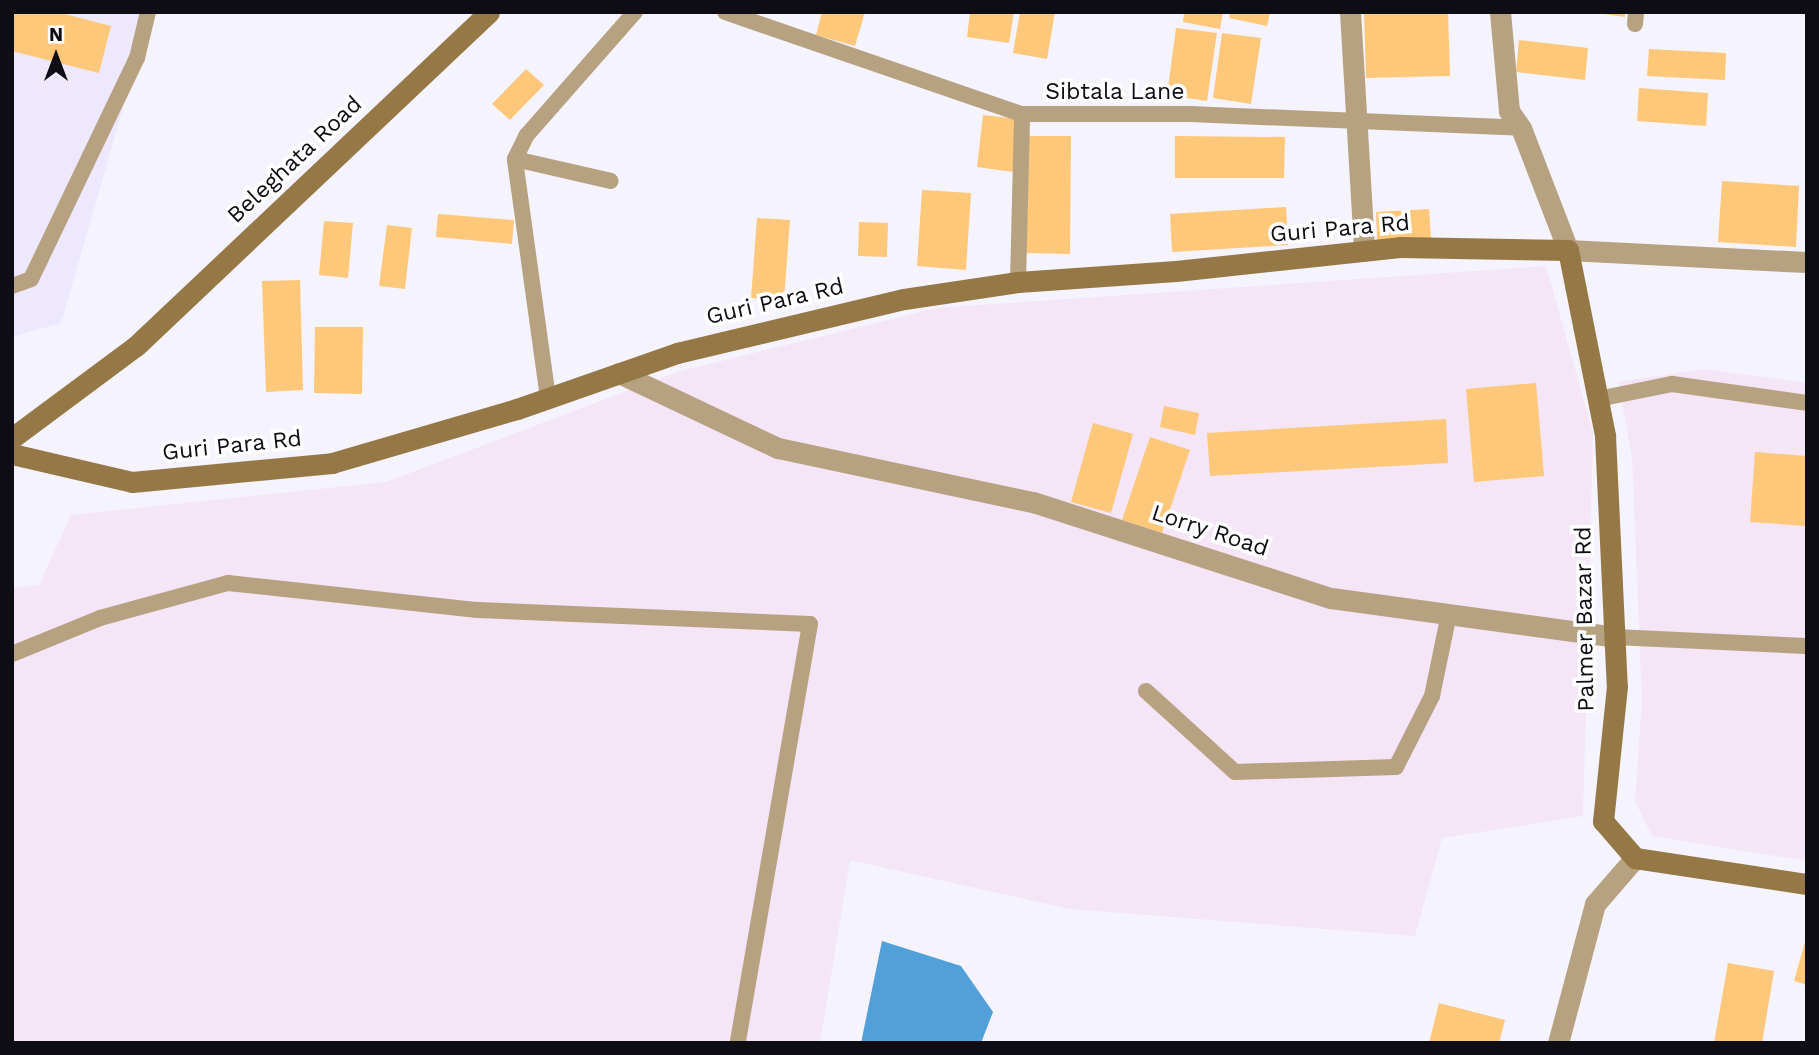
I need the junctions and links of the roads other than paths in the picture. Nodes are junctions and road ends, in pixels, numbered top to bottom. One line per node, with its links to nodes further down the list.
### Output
1 (148, 12): 16 (lane)
2 (489, 12): 21 (main road, Beleghata Road)
3 (635, 12): 10 (lane)
4 (725, 12): 7 (lane, Sibtala Lane)
5 (1350, 12): 8 (street)
6 (1500, 12): 9 (street)
7 (1022, 114): 8 (lane, Sibtala Lane); 15 (lane)
8 (1354, 121): 9 (lane, Sibtala Lane); 13 (street)
9 (1521, 128): 12 (street)
10 (515, 159): 11 (lane); 18 (lane)
11 (611, 181)
12 (1568, 250): 13 (main road, Guri Para Rd); 14 (street); 19 (main road, Palmer Bazar Rd)
13 (1364, 251): 15 (main road, Guri Para Rd)
14 (1807, 261)
15 (1018, 282): 17 (main road, Guri Para Rd)
16 (12, 286)
17 (619, 373): 18 (main road, Guri Para Rd); 23 (street, Lorry Road)
18 (548, 398): 22 (main road, Guri Para Rd)
19 (1598, 399): 20 (lane); 24 (main road, Palmer Bazar Rd)
20 (1807, 402)
21 (12, 438)
22 (12, 454)
23 (1449, 614): 24 (street, Lorry Road); 27 (lane)
24 (1615, 637): 25 (lane, Lorry Road); 28 (main road, Palmer Bazar Rd)
25 (1807, 646)
26 (12, 654): 31 (lane)
27 (1146, 691)
28 (1635, 858): 29 (main road); 30 (street)
29 (1807, 884)
30 (1558, 1042): 32 (lane)
31 (738, 1043)
32 (1569, 1043)

